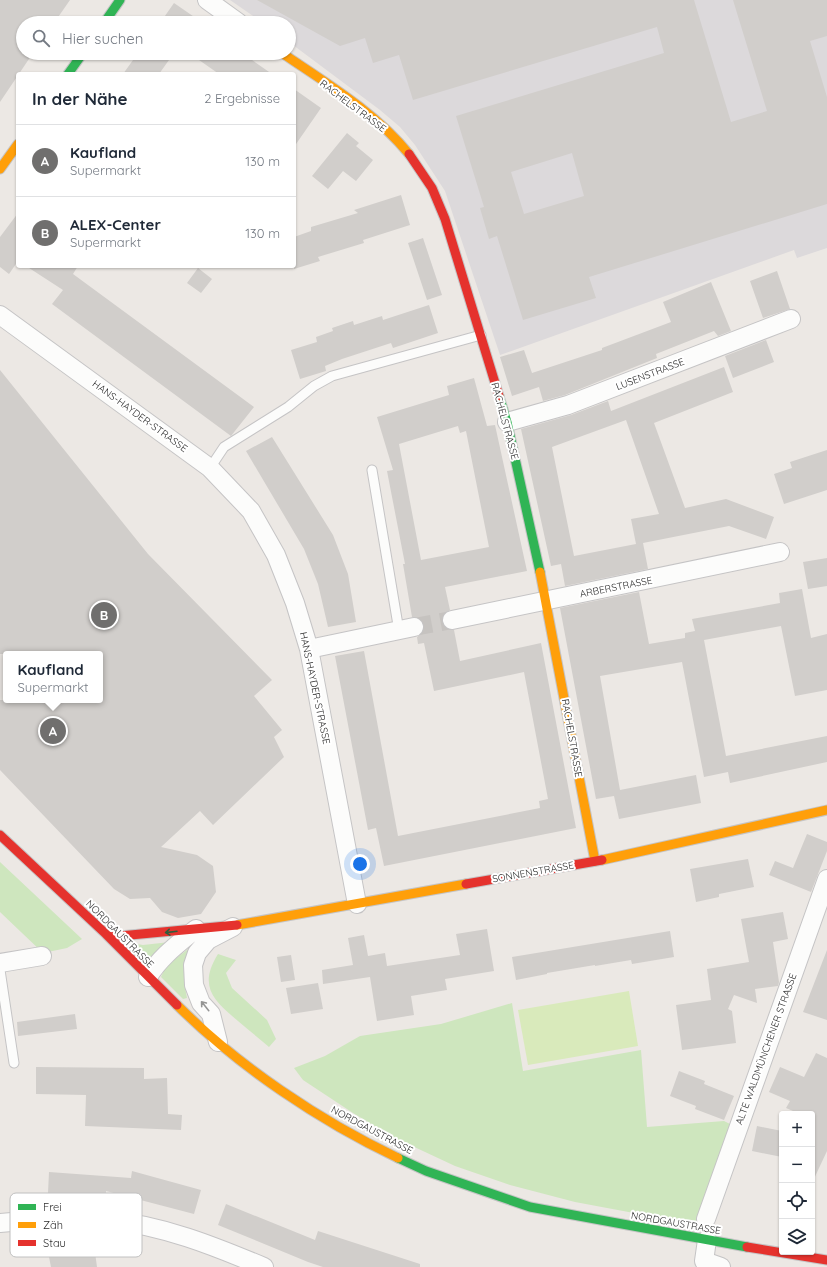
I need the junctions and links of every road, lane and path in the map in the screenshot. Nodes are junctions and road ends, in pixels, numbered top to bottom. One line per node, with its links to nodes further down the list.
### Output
1 (120, 0): 3 (street)
2 (208, 0): 4 (street)
3 (109, 16)
4 (230, 16)
5 (74, 60): 7 (street)
6 (292, 60): 12 (street, RACHELSTRASSE)
7 (69, 72)
8 (16, 147): 9 (street)
9 (0, 169)
10 (0, 315): 14 (street, HANS-HAYDER-STRASSE)
11 (791, 320): 13 (street, LUSENSTRASSE)
12 (481, 335): 13 (street, RACHELSTRASSE); 14 (lane)
13 (507, 422): 17 (street, RACHELSTRASSE)
14 (210, 468): 20 (street, HANS-HAYDER-STRASSE)
15 (372, 470): 19 (lane)
16 (780, 552): 17 (street, ARBERSTRASSE)
17 (546, 600): 18 (street, ARBERSTRASSE); 23 (street, RACHELSTRASSE)
18 (452, 620)
19 (406, 629): 20 (street)
20 (309, 649): 25 (street, HANS-HAYDER-STRASSE)
21 (827, 810): 23 (street, SONNENSTRASSE)
22 (0, 835): 28 (street, NORDGAUSTRASSE)
23 (594, 861): 25 (street, SONNENSTRASSE)
24 (827, 879): 35 (street, ALTE WALDMÜNCHENER STRASSE)
25 (357, 904): 26 (street, SONNENSTRASSE)
26 (238, 924): 27 (street, SONNENSTRASSE); 33 (street, SONNENSTRASSE, one-way to 26)
27 (196, 929): 28 (street, SONNENSTRASSE, one-way to 28); 32 (street)
28 (109, 937): 32 (street, NORDGAUSTRASSE)
29 (42, 956): 30 (street)
30 (0, 963)
31 (0, 970): 34 (lane)
32 (148, 977): 33 (street, NORDGAUSTRASSE)
33 (218, 1042): 39 (street, NORDGAUSTRASSE)
34 (14, 1063)
35 (706, 1219)
36 (10, 1222): 37 (street)
37 (0, 1223)
38 (142, 1226): 41 (street)
39 (707, 1240): 40 (street, NORDGAUSTRASSE); 42 (street)
40 (827, 1260)
41 (264, 1267)
42 (722, 1267)

